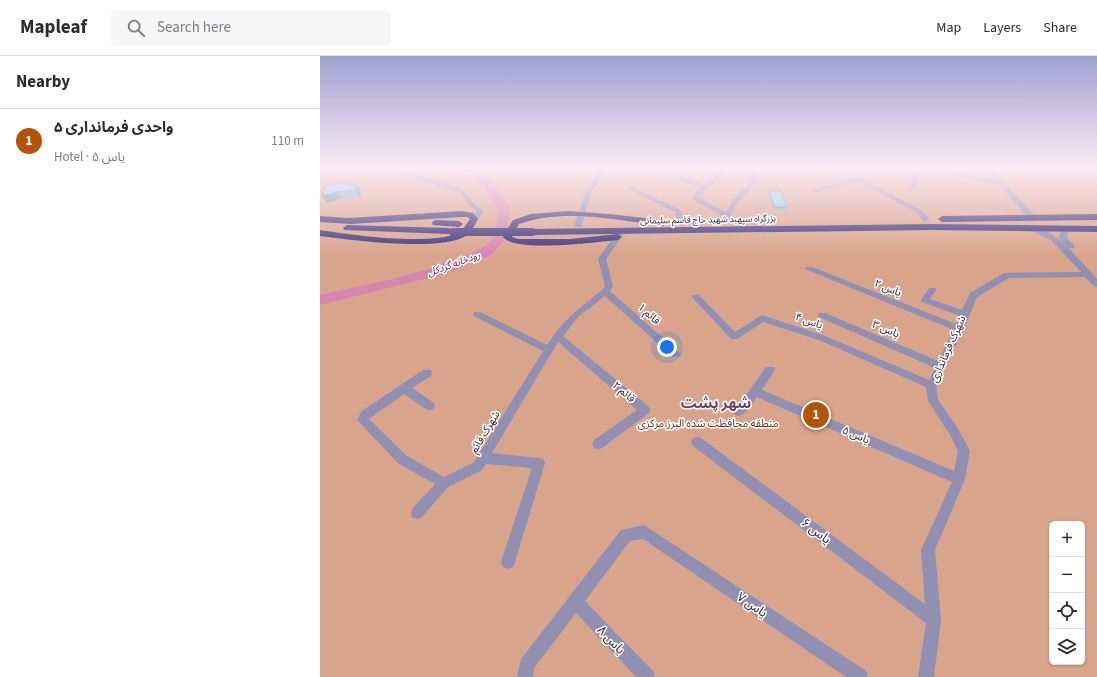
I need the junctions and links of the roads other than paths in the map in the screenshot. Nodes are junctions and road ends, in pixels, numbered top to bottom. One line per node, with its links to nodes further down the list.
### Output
1 (467, 198): 8 (street)
2 (587, 198): 10 (street)
3 (651, 198): 17 (street)
4 (696, 198): 12 (street)
5 (738, 198): 12 (street)
6 (894, 198): 15 (street)
7 (1012, 198): 18 (street)
8 (473, 206): 9 (street); 14 (street)
9 (462, 214): 14 (highway); 16 (highway)
10 (582, 215): 19 (street); 21 (highway); 26 (highway)
11 (1097, 217): 18 (highway, بزرگراه سپهبد شهید حاج قاسم سلیمانی)
12 (725, 218): 15 (highway, بزرگراه سپهبد شهید حاج قاسم سلیمانی); 17 (highway, بزرگراه سپهبد شهید حاج قاسم سلیمانی)
13 (320, 219): 16 (highway, بزرگراه سپهبد شهید حاج قاسم سلیمانی)
14 (474, 219): 25 (highway)
15 (926, 219): 18 (highway, بزرگراه سپهبد شهید حاج قاسم سلیمانی)
16 (344, 221): 22 (highway, بزرگراه سپهبد شهید حاج قاسم سلیمانی)
17 (682, 223): 21 (highway, بزرگراه سپهبد شهید حاج قاسم سلیمانی)
18 (1033, 223): 21 (highway, بزرگراه سپهبد شهید حاج قاسم سلیمانی); 23 (highway, بزرگراه سپهبد شهید حاج قاسم سلیمانی); 28 (street)
19 (578, 225): 21 (highway, بزرگراه سپهبد شهید حاج قاسم سلیمانی); 22 (highway, بزرگراه سپهبد شهید حاج قاسم سلیمانی)
20 (320, 227): 22 (highway, بزرگراه سپهبد شهید حاج قاسم سلیمانی, bridge)
21 (664, 227): 26 (highway, بزرگراه سپهبد شهید حاج قاسم سلیمانی)
22 (534, 228): 26 (highway, بزرگراه سپهبد شهید حاج قاسم سلیمانی)
23 (1065, 228): 24 (highway, بزرگراه سپهبد شهید حاج قاسم سلیمانی); 28 (street)
24 (1097, 228)
25 (320, 233)
26 (620, 234): 31 (street)
27 (809, 269): 36 (street, یاس ۲)
28 (1093, 274): 29 (street); 34 (street, شهرک فرمانداری)
29 (1097, 284)
30 (932, 290): 34 (street)
31 (605, 292): 37 (street, شهرک قائم); 39 (street, قائم ۱)
32 (696, 297): 43 (street, یاس ۴)
33 (477, 314): 38 (street)
34 (964, 314): 36 (street, شهرک فرمانداری)
35 (822, 315): 40 (street, یاس ۳)
36 (959, 329): 40 (street, شهرک فرمانداری)
37 (557, 336): 38 (street, شهرک قائم); 49 (street, قائم ۲)
38 (548, 350): 50 (street, شهرک قائم)
39 (676, 354)
40 (941, 366): 43 (street, شهرک فرمانداری)
41 (770, 370): 45 (street)
42 (427, 372): 44 (street)
43 (931, 385): 51 (street, شهرک فرمانداری)
44 (404, 388): 46 (street); 52 (street)
45 (755, 392): 47 (street); 51 (street, یاس ۵)
46 (430, 406)
47 (739, 412)
48 (697, 442): 56 (street, یاس ۶)
49 (598, 444)
50 (484, 458): 52 (street, شهرک قائم); 54 (street)
51 (959, 479): 56 (street, شهرک فرمانداری)
52 (444, 483): 53 (street)
53 (417, 513)
54 (508, 562)
55 (576, 603): 57 (street); 58 (street, یاس ۸); 59 (street, یاس ۷)
56 (934, 620): 60 (street, شهرک فرمانداری)
57 (526, 671)
58 (647, 677)
59 (860, 677)
60 (926, 677)

